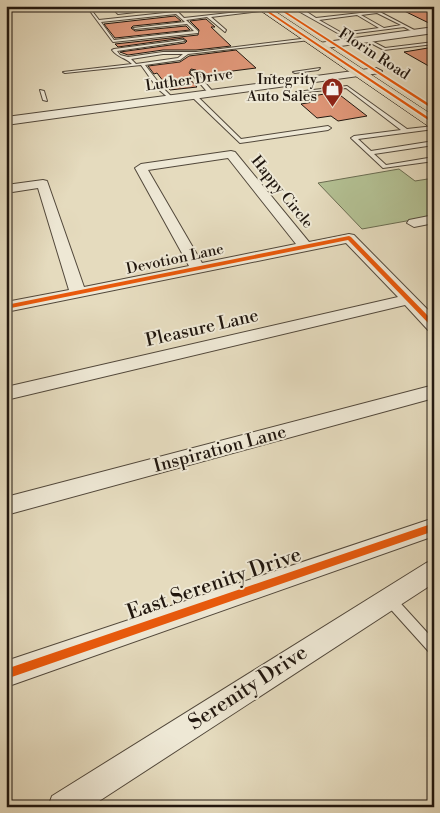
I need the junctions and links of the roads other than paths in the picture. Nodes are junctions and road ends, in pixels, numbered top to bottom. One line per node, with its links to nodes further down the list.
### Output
1 (112, 6): 5 (lane)
2 (295, 6): 4 (lane); 9 (lane)
3 (88, 8): 10 (lane)
4 (269, 8): 7 (lane); 20 (main road, Florin Road); 22 (main road, Florin Road)
5 (177, 13): 8 (lane); 10 (lane)
6 (358, 15): 9 (lane); 12 (lane); 14 (lane)
7 (208, 16): 8 (lane); 16 (lane)
8 (184, 19): 11 (lane)
9 (316, 19): 14 (lane)
10 (98, 21): 11 (lane)
11 (188, 23): 13 (lane)
12 (404, 26): 14 (lane); 17 (lane)
13 (135, 28)
14 (383, 29)
15 (434, 30): 17 (street)
16 (225, 32)
17 (416, 32): 18 (street)
18 (366, 39): 21 (lane); 22 (street)
19 (183, 41): 24 (lane)
20 (314, 43): 22 (street); 23 (lane); 32 (main road, Florin Road)
21 (434, 43)
22 (333, 44): 31 (main road, Florin Road)
23 (186, 54): 24 (lane); 25 (lane)
24 (128, 58): 26 (lane)
25 (142, 64): 26 (lane); 39 (lane)
26 (135, 65): 28 (lane)
27 (318, 69): 30 (lane)
28 (66, 72)
29 (200, 72): 37 (lane)
30 (295, 72)
31 (376, 72): 32 (street, Luther Drive); 41 (main road, Florin Road)
32 (360, 74): 34 (street, Luther Drive); 43 (main road, Florin Road)
33 (273, 76): 34 (lane)
34 (283, 84): 37 (street, Luther Drive)
35 (42, 91): 40 (lane)
36 (298, 92): 45 (lane)
37 (212, 94): 38 (street, Luther Drive)
38 (194, 96): 39 (street, Luther Drive); 44 (lane)
39 (171, 99): 42 (street, Luther Drive)
40 (45, 100)
41 (434, 109)
42 (6, 121)
43 (434, 125): 45 (lane)
44 (328, 128)
45 (406, 131): 47 (lane)
46 (434, 143): 47 (lane)
47 (370, 153): 48 (lane)
48 (434, 159)
49 (6, 189): 54 (street)
50 (434, 219): 51 (street)
51 (414, 223)
52 (305, 246): 53 (street, Devotion Lane); 53 (street, Happy Circle); 55 (street, Devotion Lane)
53 (198, 268): 54 (street, Devotion Lane)
54 (78, 293): 56 (street, Devotion Lane)
55 (407, 300): 57 (street); 59 (street, Pleasure Lane)
56 (6, 307)
57 (434, 326)
58 (434, 391): 60 (street, Inspiration Lane)
59 (6, 394)
60 (6, 506)
61 (434, 527): 65 (street, East Serenity Drive)
62 (434, 570): 63 (street, Serenity Drive)
63 (389, 599): 64 (lane); 66 (street, Serenity Drive)
64 (434, 649)
65 (6, 674)
66 (63, 807)

